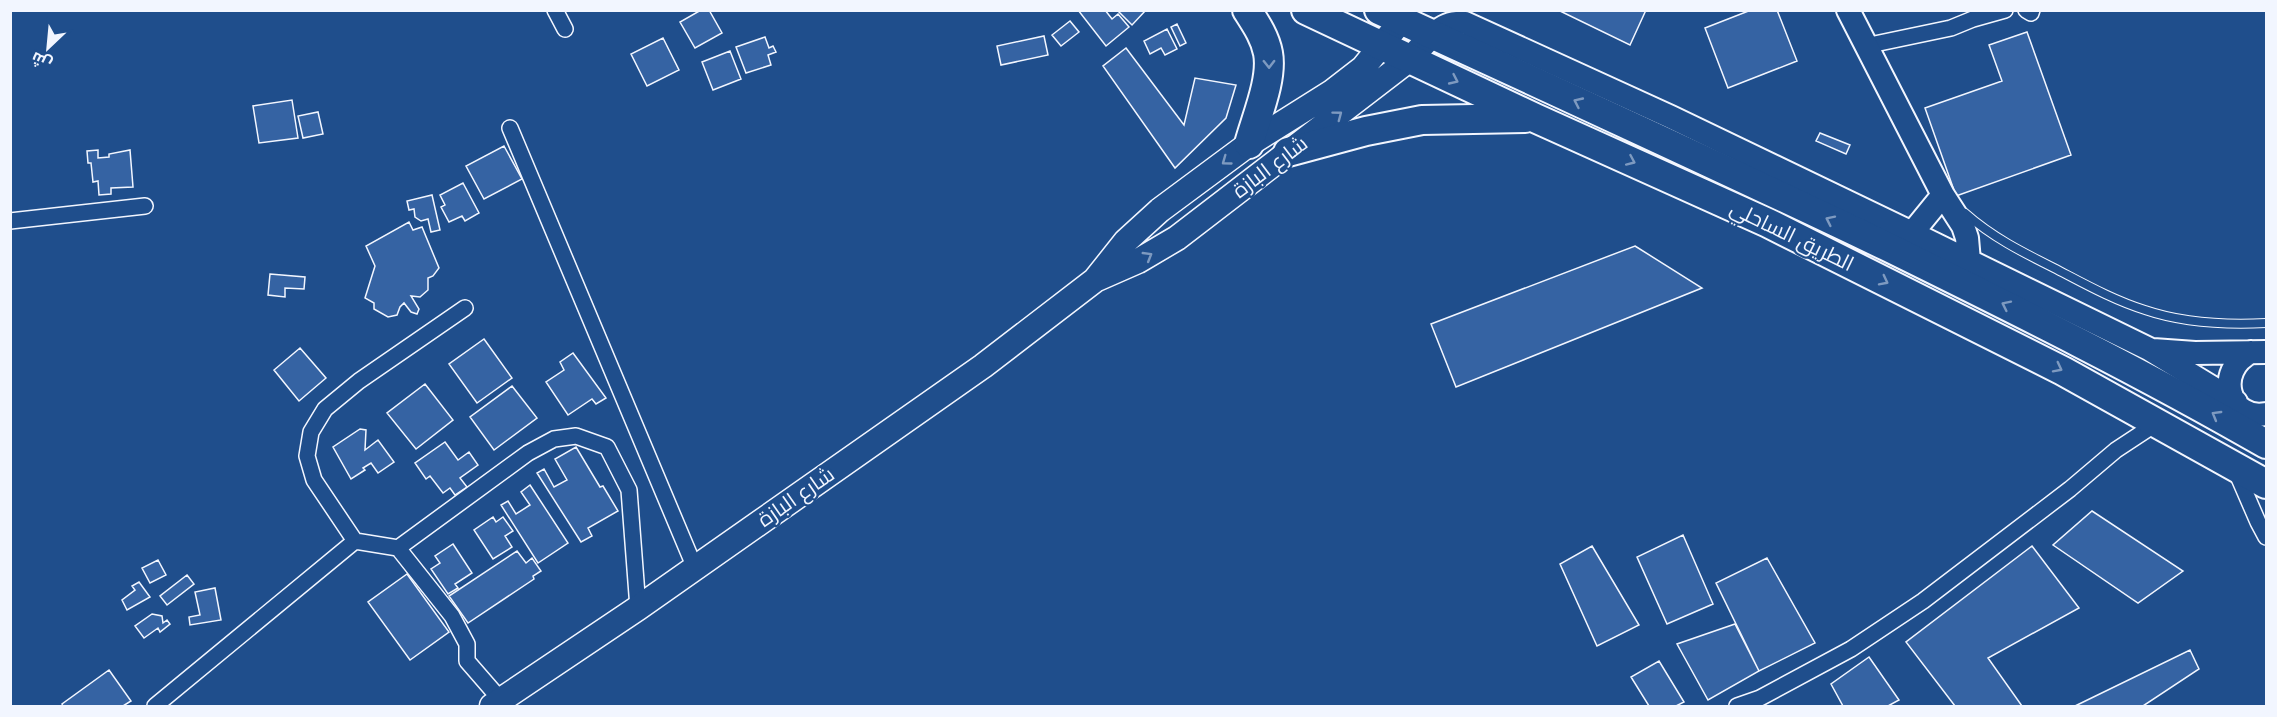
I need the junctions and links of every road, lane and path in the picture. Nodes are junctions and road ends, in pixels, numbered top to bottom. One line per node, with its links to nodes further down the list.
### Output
1 (555, 10): 9 (street)
2 (1247, 10): 16 (highway, one-way to 16)
3 (1306, 10): 12 (highway, الطريق الساحلي)
4 (1848, 10): 11 (street)
5 (2005, 10): 11 (street)
6 (2026, 10): 7 (street)
7 (2032, 10)
8 (1390, 16): 10 (highway, الطريق الساحلي); 12 (main road, شارع البازة)
9 (565, 29)
10 (1432, 35): 13 (main road, شارع البازة); 21 (street); 31 (highway, الطريق الساحلي, one-way to 10)
11 (1865, 46): 18 (street)
12 (1382, 47): 13 (highway, الطريق الساحلي); 16 (main road, شارع البازة)
13 (1410, 59): 14 (highway, الطريق الساحلي, one-way to 14); 17 (main road, شارع البازة, one-way to 13)
14 (1535, 118): 17 (highway); 30 (highway, الطريق الساحلي, one-way to 30)
15 (510, 128): 37 (street)
16 (1250, 144): 23 (main road, شارع البازة, one-way to 23)
17 (1288, 152): 23 (main road, شارع البازة, one-way to 17)
18 (1943, 195): 21 (street); 22 (street); 25 (lane)
19 (145, 206): 20 (street)
20 (11, 224)
21 (1912, 233): 22 (street)
22 (1969, 261): 26 (street)
23 (1095, 280): 37 (main road, شارع البازة)
24 (465, 308): 35 (street)
25 (2266, 323)
26 (2149, 349): 27 (street); 28 (street)
27 (2260, 351): 28 (street)
28 (2236, 402): 29 (street)
29 (2266, 414)
30 (2157, 423): 32 (highway, الطريق الساحلي); 41 (street)
31 (2266, 444)
32 (2234, 466): 33 (highway, الطريق الساحلي); 34 (street)
33 (2266, 484)
34 (2266, 537)
35 (355, 541): 36 (street); 40 (street)
36 (398, 548): 38 (street); 39 (street)
37 (694, 568): 38 (main road, شارع البازة)
38 (638, 608): 39 (main road, شارع البازة)
39 (496, 703)
40 (155, 706)
41 (1737, 706)

